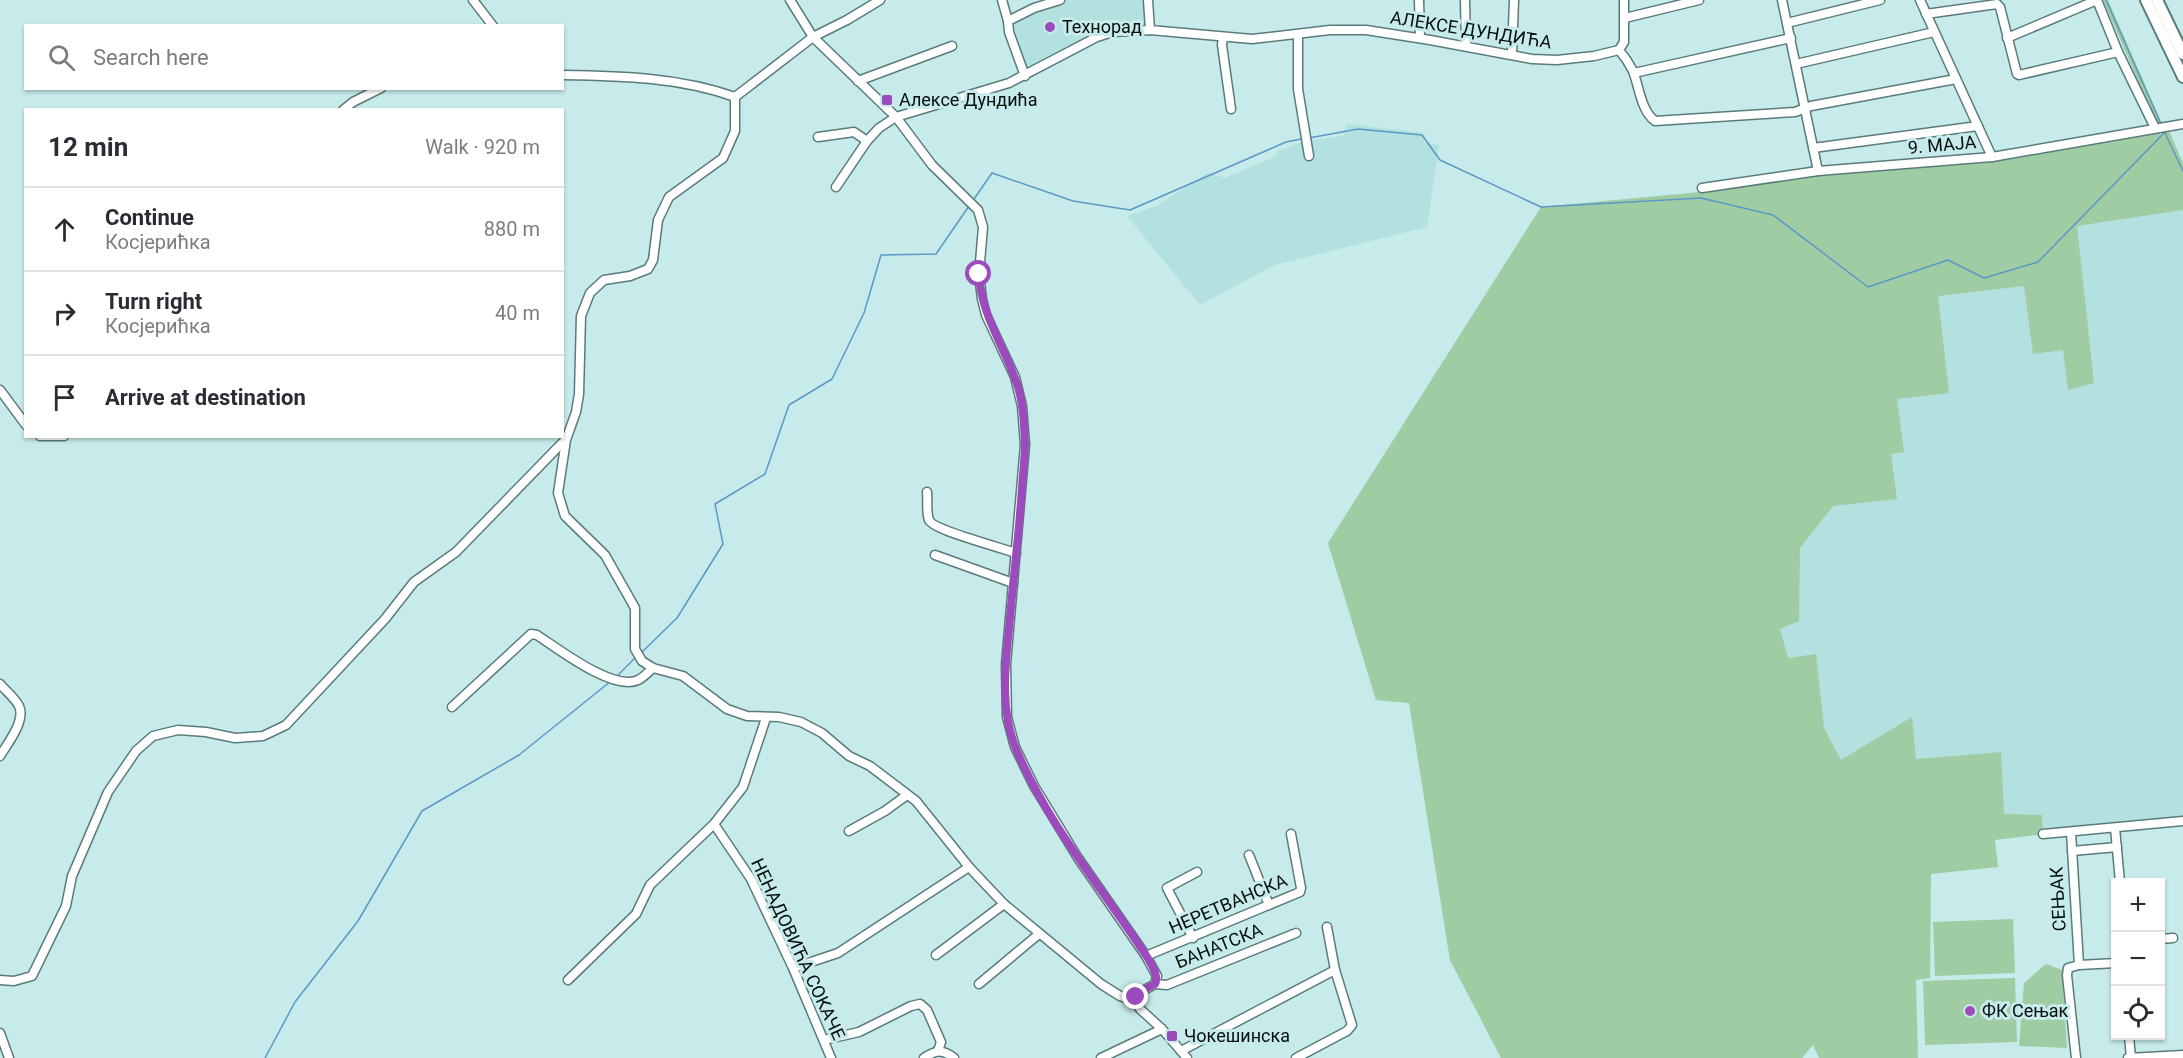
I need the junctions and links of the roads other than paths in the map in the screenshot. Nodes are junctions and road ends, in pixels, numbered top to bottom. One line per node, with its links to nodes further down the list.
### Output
1 (473, 0): 24 (street)
2 (790, 0): 28 (street)
3 (860, 0): 19 (street)
4 (880, 0): 19 (street)
5 (1002, 0): 22 (street)
6 (1060, 0): 22 (street)
7 (1148, 0): 25 (street)
8 (1419, 0): 30 (street)
9 (1465, 0): 34 (street)
10 (1514, 0): 37 (street)
11 (1624, 0): 21 (street)
12 (1699, 0): 21 (street)
13 (1782, 0): 23 (street)
14 (1880, 0): 23 (street)
15 (1920, 0): 20 (street)
16 (2097, 0): 32 (street); 36 (street)
17 (2146, 0): 43 (main road)
18 (2157, 0): 38 (main road)
19 (861, 11): 28 (street)
20 (1926, 14): 26 (street); 32 (street)
21 (1625, 18): 35 (street)
22 (1008, 21): 42 (street)
23 (1787, 23): 31 (street)
24 (492, 24)
25 (1150, 30): 29 (street, АЛЕКСЕ ДУНДИЋА); 42 (street, АЛЕКСЕ ДУНДИЋА)
26 (1934, 32): 39 (street); 44 (street)
27 (1298, 34): 29 (street, АЛЕКСЕ ДУНДИЋА); 30 (street, АЛЕКСЕ ДУНДИЋА); 58 (street)
28 (813, 37): 45 (street); 47 (street)
29 (1223, 38): 50 (street)
30 (1420, 38): 34 (street, АЛЕКСЕ ДУНДИЋА)
31 (1791, 38): 39 (street); 40 (street)
32 (2007, 38): 36 (street)
33 (951, 46): 45 (street)
34 (1466, 46): 37 (street, АЛЕКСЕ ДУНДИЋА)
35 (1619, 50): 37 (street, АЛЕКСЕ ДУНДИЋА); 40 (street)
36 (2118, 52): 54 (street)
37 (1512, 54)
38 (2183, 54)
39 (1796, 64): 49 (street)
40 (1634, 73): 49 (street)
41 (564, 75): 47 (street)
42 (1025, 75): 51 (street, АЛЕКСЕ ДУНДИЋА)
43 (2183, 77)
44 (1956, 79): 49 (street); 53 (street)
45 (858, 81): 51 (street)
46 (377, 90): 48 (street)
47 (735, 97): 65 (street)
48 (346, 108)
49 (1805, 108): 57 (street)
50 (1231, 109)
51 (896, 117): 56 (street); 67 (street)
52 (2183, 124): 54 (street, 9. МАЈА)
53 (1978, 126): 57 (street); 59 (street)
54 (2155, 128): 59 (street, 9. МАЈА)
55 (818, 137): 56 (street)
56 (867, 141): 61 (street)
57 (1813, 148): 60 (street)
58 (1309, 156)
59 (1992, 157): 60 (street, 9. МАЈА)
60 (1818, 171): 62 (street, 9. МАЈА)
61 (836, 187)
62 (1702, 188)
63 (0, 390): 64 (street)
64 (24, 422)
65 (566, 440): 70 (street); 103 (street)
66 (927, 492): 67 (street)
67 (1016, 553): 69 (street)
68 (935, 555): 69 (street)
69 (1013, 583): 98 (street)
70 (652, 668): 72 (street); 73 (street)
71 (0, 684): 74 (street)
72 (452, 706)
73 (766, 718): 75 (street); 77 (street)
74 (0, 756)
75 (908, 795): 79 (street); 86 (street)
76 (2183, 821): 78 (street)
77 (714, 824): 101 (street, НЕНАДОВИЋА СОКАЧЕ); 104 (street)
78 (2115, 828): 80 (street); 83 (street)
79 (849, 831)
80 (2071, 832): 82 (street); 84 (street, СЕЊАК)
81 (1291, 834): 90 (street, НЕРЕТВАНСКА)
82 (2043, 834)
83 (2117, 847): 84 (street); 88 (street)
84 (2072, 851): 100 (street, СЕЊАК)
85 (1249, 855): 90 (street)
86 (969, 867): 89 (street); 101 (street)
87 (1197, 872): 94 (street)
88 (2120, 878)
89 (1004, 904): 93 (street); 97 (street)
90 (1269, 905): 94 (street, НЕРЕТВАНСКА)
91 (1327, 927): 102 (street)
92 (1296, 933): 106 (street, БАНАТСКА)
93 (1039, 934): 105 (street); 107 (street)
94 (1193, 938): 98 (street, НЕРЕТВАНСКА)
95 (2173, 938): 96 (street)
96 (2165, 939)
97 (936, 955)
98 (1146, 956): 106 (street)
99 (2111, 963): 100 (street)
100 (2079, 965): 122 (street)
101 (793, 968): 110 (street, НЕНАДОВИЋА СОКАЧЕ)
102 (1335, 970): 113 (street); 121 (street)
103 (0, 980)
104 (568, 980)
105 (979, 984)
106 (1155, 984): 107 (street)
107 (1135, 1001): 108 (street)
108 (1162, 1029): 113 (street); 119 (street)
109 (0, 1033): 115 (street)
110 (824, 1040): 112 (street); 116 (street, НЕНАДОВИЋА СОКАЧЕ)
111 (2129, 1040): 123 (street)
112 (938, 1051): 117 (street); 118 (street)
113 (1181, 1051): 120 (street)
114 (2183, 1055): 123 (street)
115 (9, 1058)
116 (831, 1058)
117 (924, 1058)
118 (954, 1058)
119 (1101, 1058)
120 (1187, 1058)
121 (1296, 1058)
122 (2076, 1058)
123 (2130, 1058)

